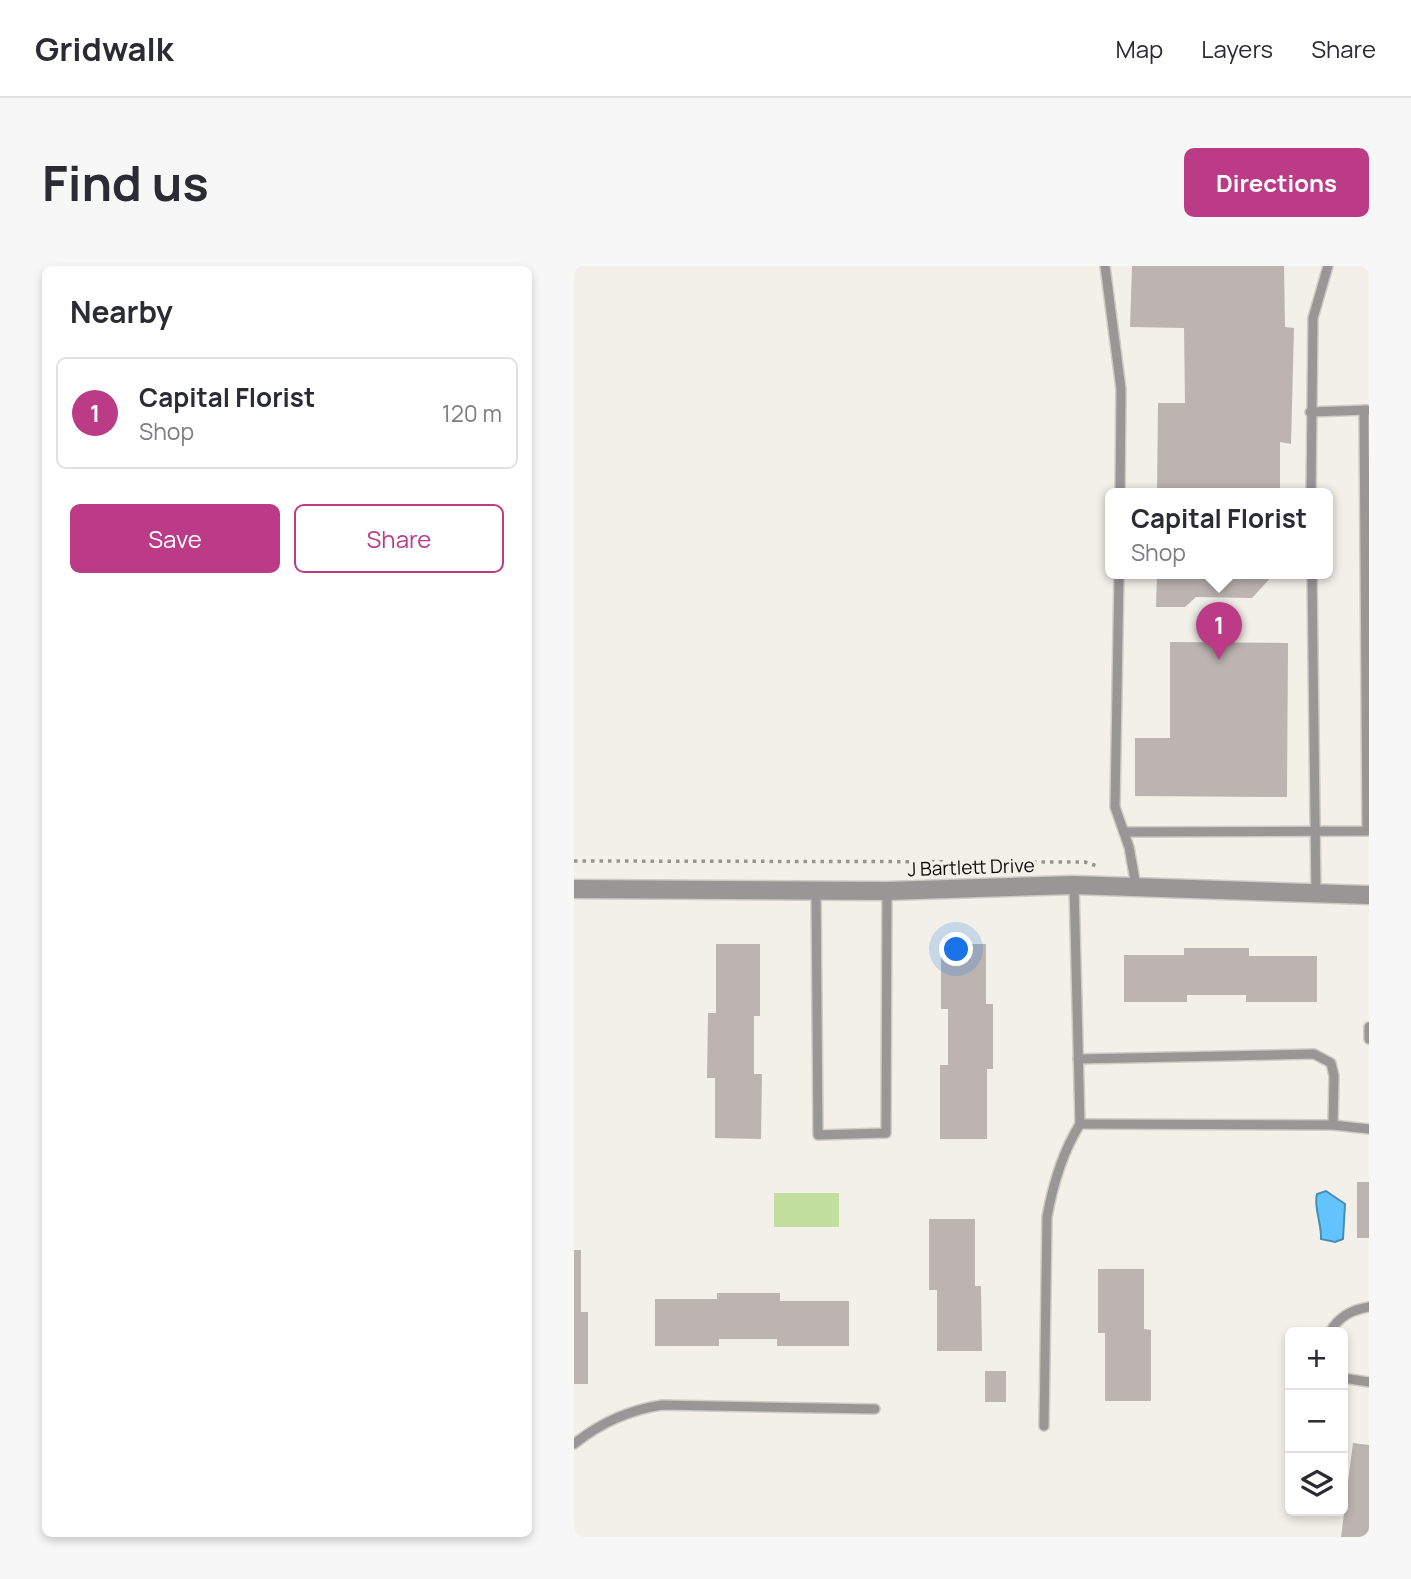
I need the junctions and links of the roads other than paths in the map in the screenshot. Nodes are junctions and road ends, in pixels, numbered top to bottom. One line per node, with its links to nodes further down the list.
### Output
1 (1105, 266): 5 (lane)
2 (1328, 266): 4 (lane)
3 (1366, 410): 4 (lane); 11 (lane)
4 (1310, 412): 6 (lane)
5 (1120, 488)
6 (1311, 488)
7 (1119, 579): 9 (lane)
8 (1312, 579): 10 (lane)
9 (1124, 832): 10 (lane); 13 (lane)
10 (1315, 832): 11 (lane); 17 (lane)
11 (1368, 832)
12 (1074, 886): 13 (street, J Bartlett Drive); 16 (street, J Bartlett Drive); 21 (lane)
13 (1136, 886): 17 (street, J Bartlett Drive)
14 (574, 889): 15 (street, J Bartlett Drive)
15 (816, 890): 16 (street, J Bartlett Drive); 16 (lane)
16 (887, 891)
17 (1316, 894): 18 (street, J Bartlett Drive)
18 (1369, 895)
19 (1369, 1027): 20 (lane)
20 (1369, 1039)
21 (1079, 1059): 22 (lane); 23 (lane)
22 (1080, 1124): 23 (lane); 30 (lane)
23 (1333, 1125): 24 (lane)
24 (1369, 1129)
25 (1369, 1307): 26 (lane)
26 (1333, 1327)
27 (1348, 1379): 28 (lane)
28 (1369, 1381)
29 (875, 1409): 31 (lane)
30 (1044, 1426)
31 (574, 1444)

